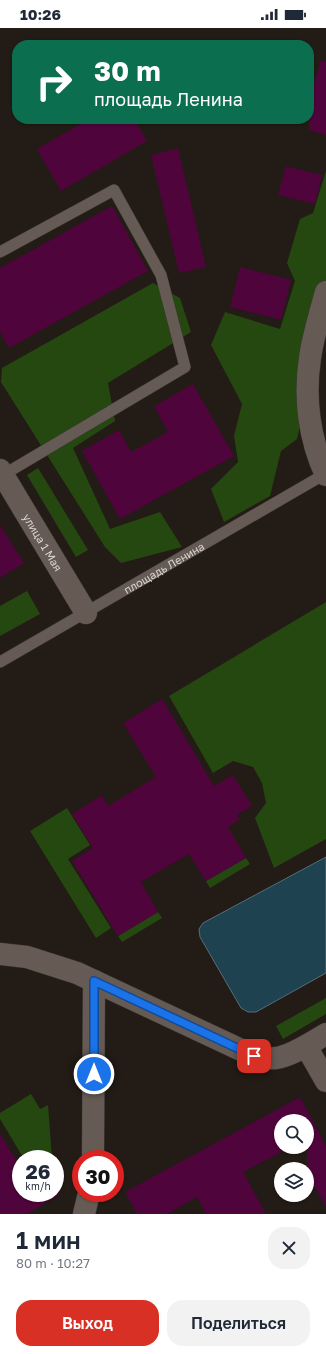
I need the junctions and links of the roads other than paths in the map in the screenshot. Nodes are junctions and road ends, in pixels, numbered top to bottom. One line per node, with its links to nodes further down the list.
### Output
1 (0, 252): 3 (lane)
2 (326, 292): 4 (street)
3 (2, 472): 5 (street, улица 1 Мая)
4 (326, 474): 5 (lane, площадь Ленина)
5 (86, 613): 6 (lane, площадь Ленина)
6 (0, 662)
7 (0, 954): 8 (street)
8 (85, 977): 10 (street); 12 (street)
9 (326, 1034): 10 (street)
10 (306, 1046): 11 (street)
11 (326, 1081)
12 (93, 1150)
13 (87, 1202): 14 (street)
14 (84, 1214)

